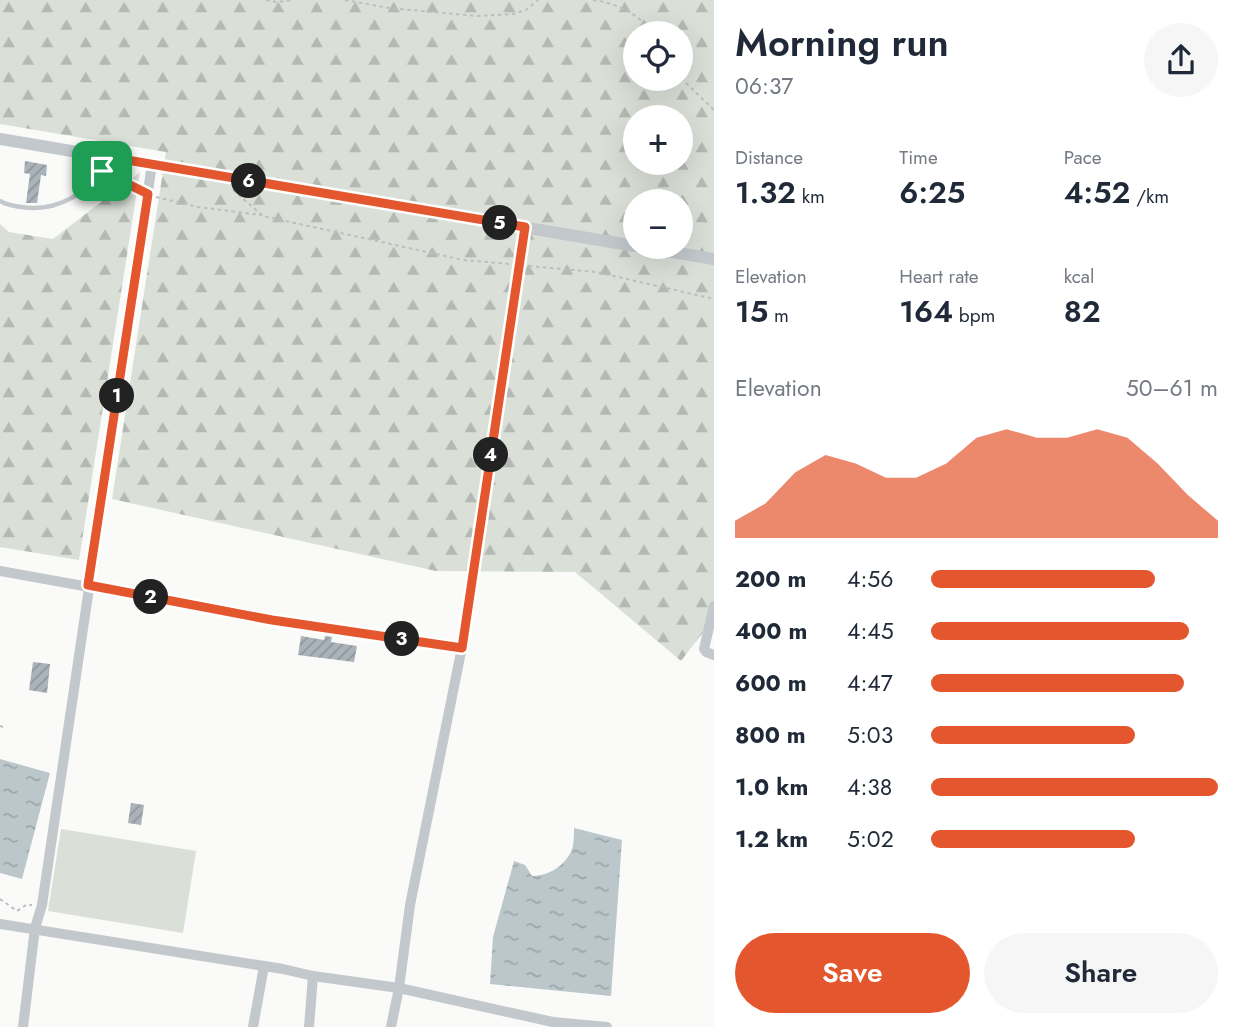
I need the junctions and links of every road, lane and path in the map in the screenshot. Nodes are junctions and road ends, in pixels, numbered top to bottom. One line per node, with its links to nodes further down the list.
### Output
1 (266, 0): 2 (path)
2 (294, 0)
3 (345, 0): 4 (path)
4 (538, 0)
5 (593, 0): 6 (path)
6 (601, 1): 7 (path)
7 (643, 21)
8 (693, 90): 9 (path)
9 (714, 110)
10 (0, 139): 11 (street)
11 (109, 157): 12 (street); 13 (lane)
12 (152, 164): 14 (street); 15 (street)
13 (102, 171): 15 (path); 16 (lane)
14 (216, 175): 17 (path); 18 (street)
15 (148, 194): 17 (path); 25 (street)
16 (0, 201)
17 (263, 216): 22 (path)
18 (525, 227): 19 (street); 22 (street)
19 (623, 244)
20 (693, 256): 21 (street)
21 (714, 259)
22 (520, 265): 23 (path); 27 (street)
23 (714, 299)
24 (0, 571): 25 (street)
25 (88, 585): 27 (street); 30 (street)
26 (714, 606): 28 (street)
27 (462, 648): 35 (street)
28 (714, 655)
29 (0, 900): 30 (path)
30 (42, 905): 32 (street)
31 (0, 924): 32 (street)
32 (35, 928): 33 (street); 37 (street)
33 (264, 966): 34 (street); 38 (street)
34 (313, 976): 35 (street); 39 (street)
35 (399, 988): 36 (street); 40 (street)
36 (552, 1025): 41 (street)
37 (23, 1027)
38 (253, 1027)
39 (309, 1027)
40 (391, 1027)
41 (607, 1027)

